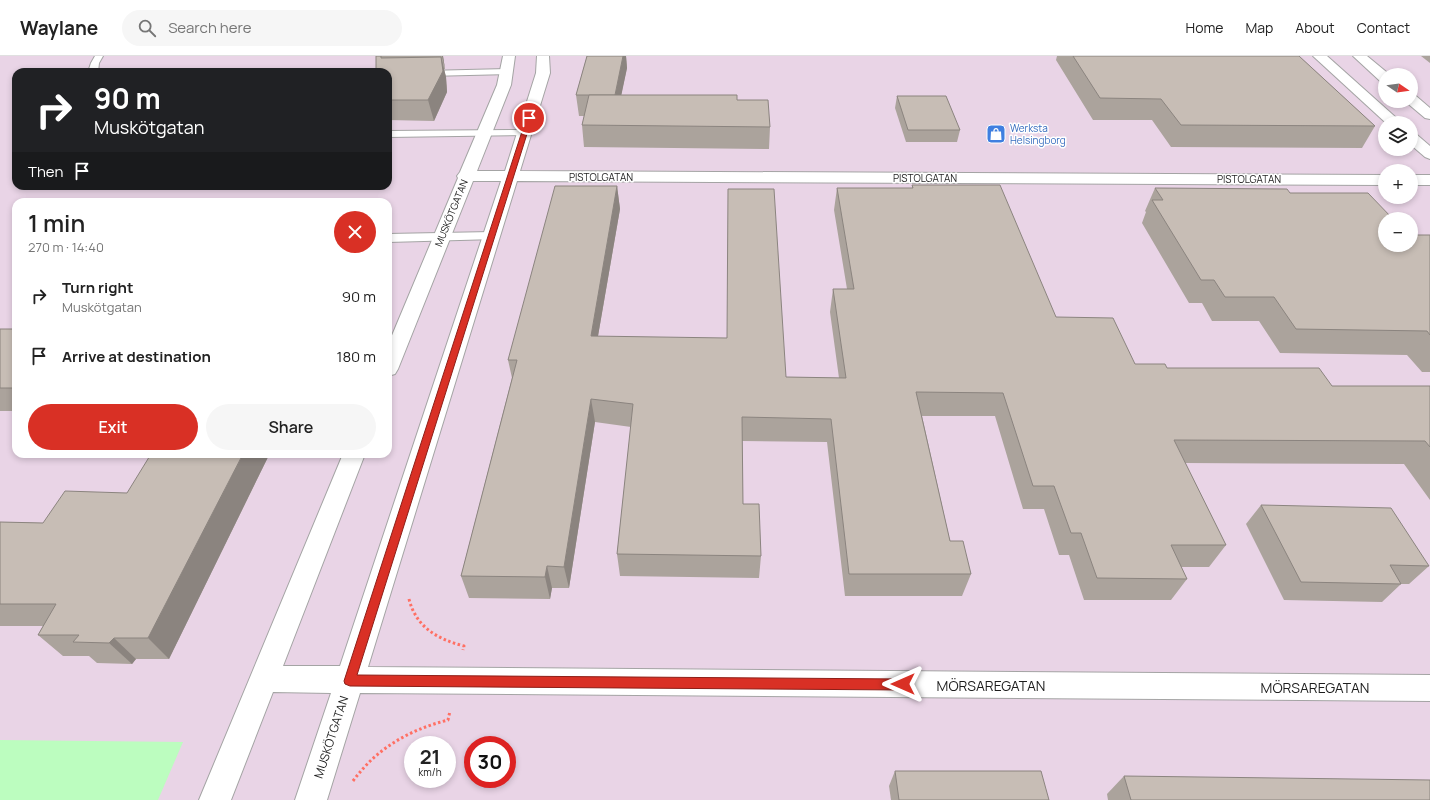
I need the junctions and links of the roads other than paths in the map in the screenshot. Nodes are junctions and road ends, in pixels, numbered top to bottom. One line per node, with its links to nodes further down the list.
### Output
1 (99, 56): 6 (lane)
2 (543, 56): 13 (street, MUSKÖTGATAN)
3 (1319, 56): 11 (street)
4 (1359, 56): 7 (street)
5 (508, 64): 8 (lane); 12 (street, MUSKÖTGATAN)
6 (94, 68)
7 (1378, 72)
8 (392, 74)
9 (1418, 105): 10 (street)
10 (1430, 115)
11 (1387, 116)
12 (484, 133): 13 (lane); 14 (lane); 17 (street, MUSKÖTGATAN)
13 (524, 133): 18 (street, MUSKÖTGATAN)
14 (392, 134)
15 (1418, 143): 16 (street)
16 (1430, 154)
17 (465, 176): 18 (street, PISTOLGATAN); 23 (street, MUSKÖTGATAN)
18 (511, 176): 19 (street, PISTOLGATAN); 22 (street, MUSKÖTGATAN)
19 (1378, 180)
20 (1418, 180): 21 (street)
21 (1430, 180)
22 (492, 236): 23 (lane); 28 (street, MUSKÖTGATAN)
23 (441, 237): 24 (lane); 25 (street, MUSKÖTGATAN)
24 (392, 238)
25 (392, 359)
26 (352, 458): 27 (street)
27 (264, 679): 28 (street, MÖRSAREGATAN); 30 (street)
28 (350, 681): 29 (street, MÖRSAREGATAN); 31 (street, MUSKÖTGATAN)
29 (1430, 688)
30 (215, 800)
31 (311, 800)

